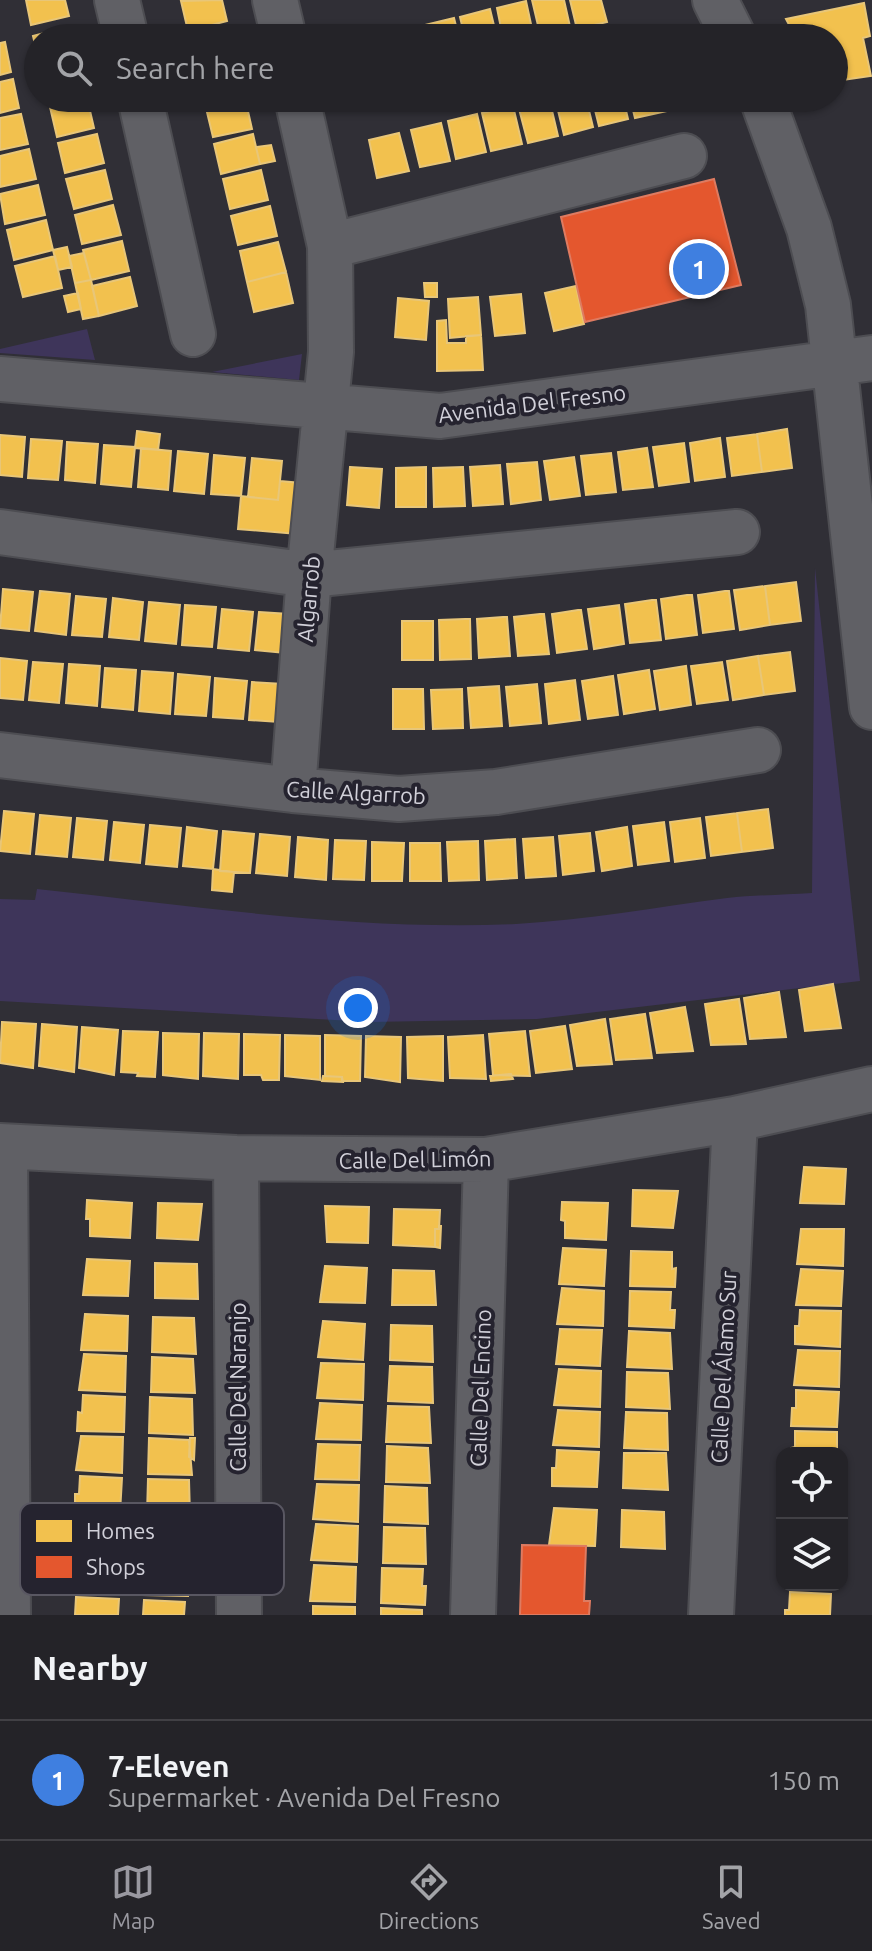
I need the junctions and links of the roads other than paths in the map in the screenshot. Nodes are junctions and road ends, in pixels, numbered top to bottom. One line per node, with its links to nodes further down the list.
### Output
1 (117, 0): 3 (street)
2 (715, 0): 4 (street)
3 (123, 24)
4 (727, 24)
5 (143, 112): 10 (street)
6 (300, 112): 9 (street, Algarrob)
7 (767, 112): 11 (street)
8 (684, 156): 9 (street)
9 (330, 246): 13 (street, Algarrob)
10 (193, 334)
11 (854, 361): 13 (street, Avenida Del Fresno); 17 (street)
12 (0, 379): 13 (street, Avenida Del Fresno)
13 (327, 408): 16 (street, Algarrob)
14 (0, 532): 16 (street)
15 (737, 532): 16 (street)
16 (309, 575): 20 (street, Algarrob)
17 (872, 707)
18 (758, 750): 20 (street, Calle Algarrob)
19 (0, 755): 20 (street, Calle Algarrob)
20 (293, 790)
21 (872, 1089): 22 (street, Calle Del Limón)
22 (735, 1119): 25 (street, Calle Del Limón); 31 (street, Calle Del Álamo Sur)
23 (2, 1146): 24 (street, Calle Del Limón); 28 (street)
24 (236, 1158): 25 (street, Calle Del Limón); 26 (street, Calle Del Naranjo)
25 (486, 1160): 30 (street, Calle Del Encino)
26 (238, 1503)
27 (239, 1595): 29 (street, Calle Del Naranjo)
28 (8, 1615)
29 (239, 1615)
30 (473, 1615)
31 (711, 1615)

